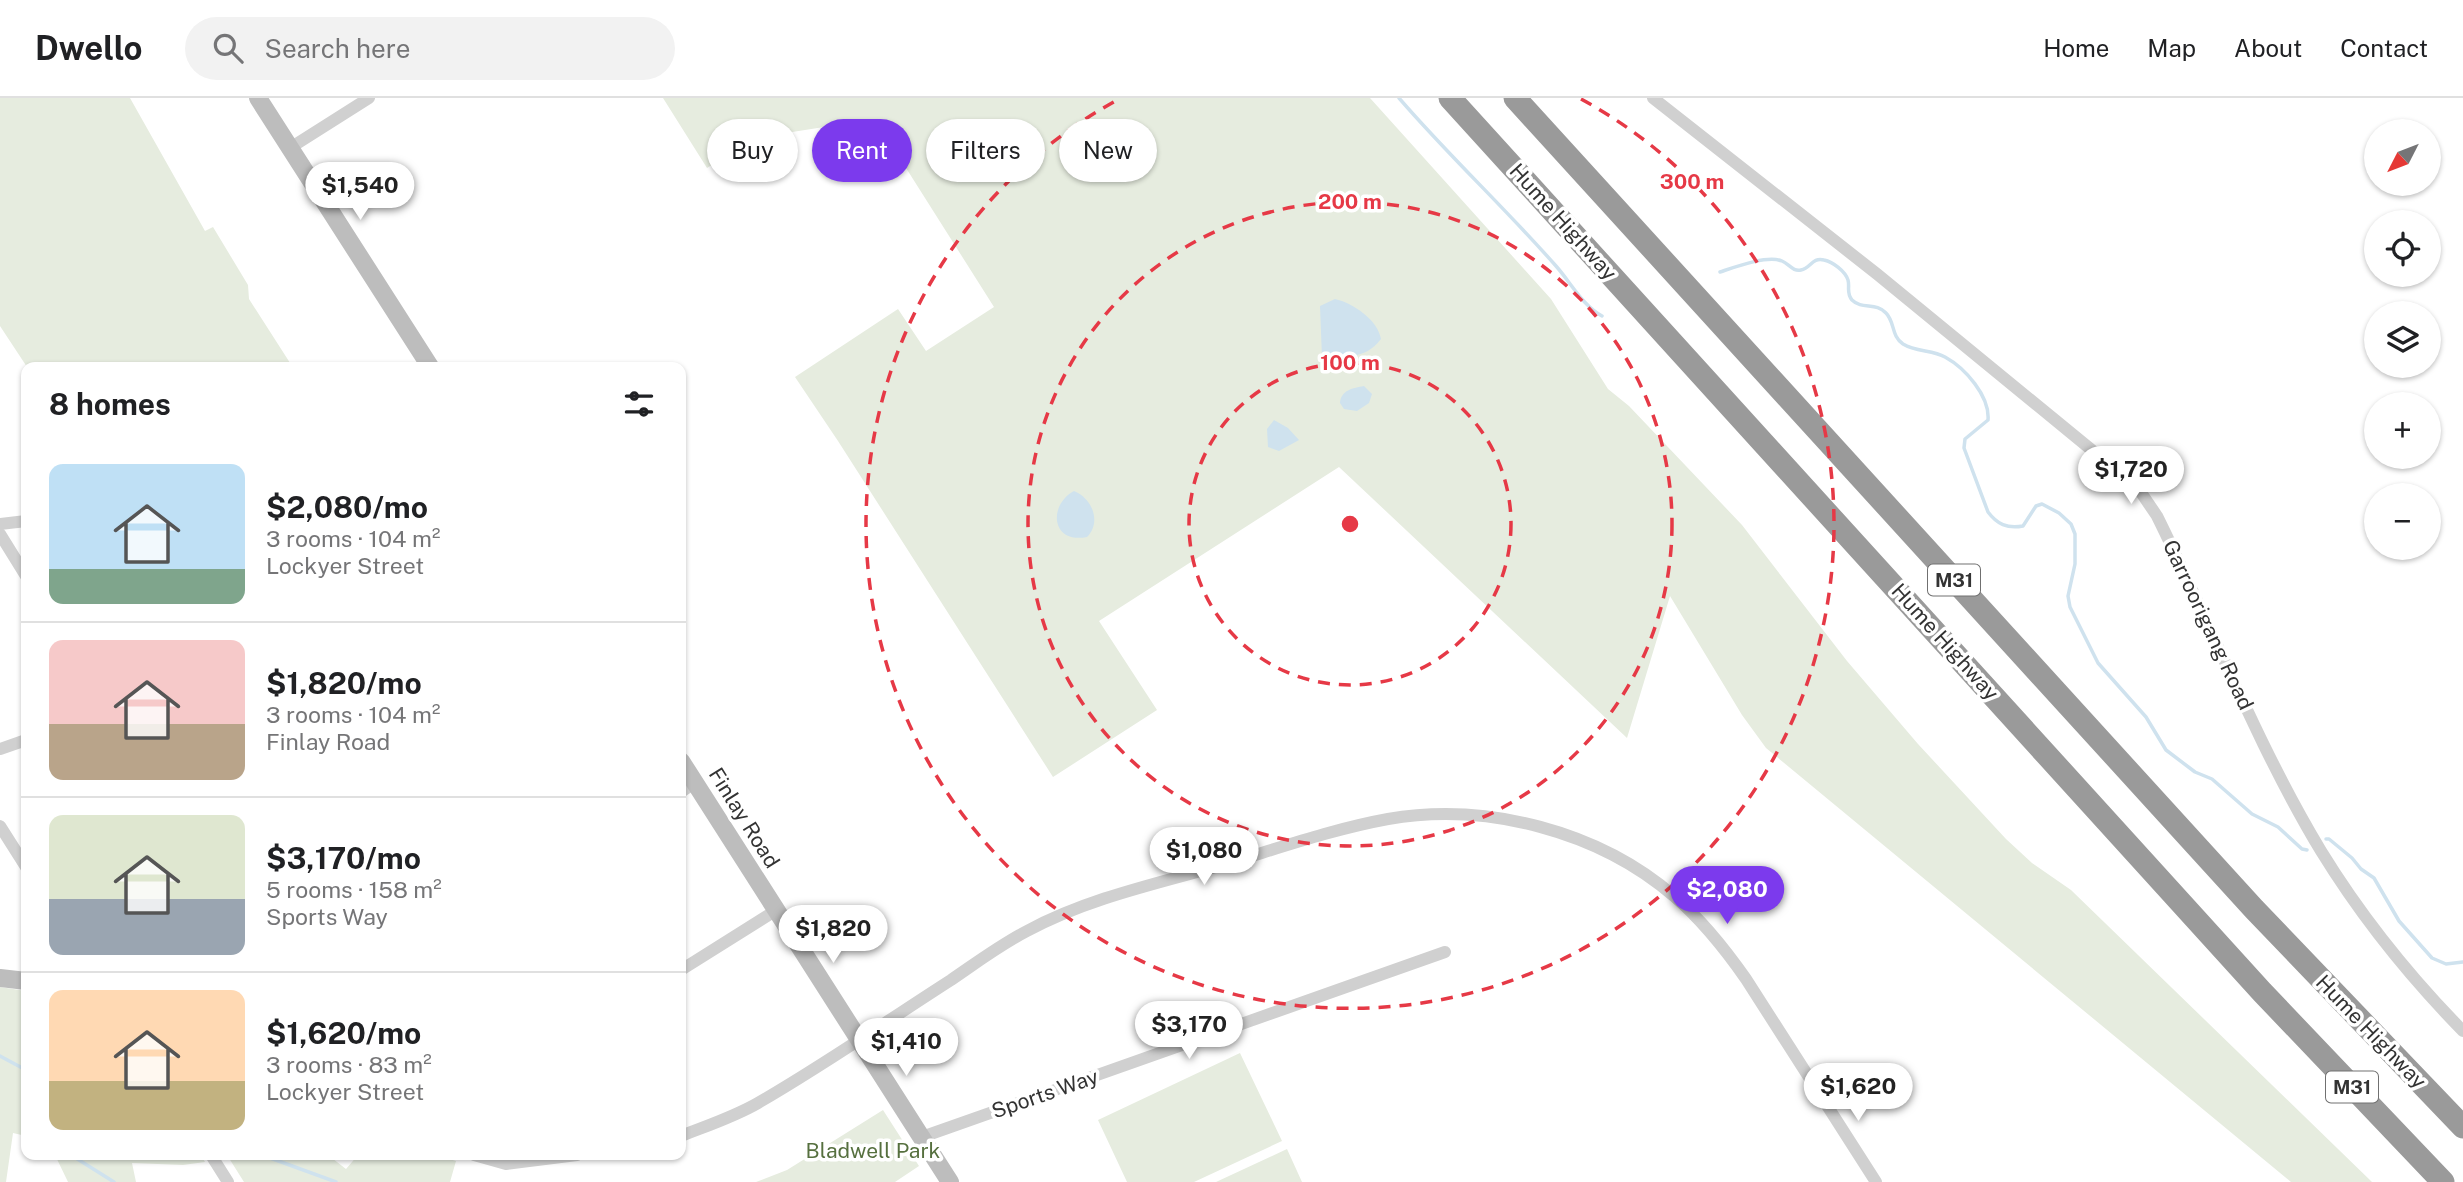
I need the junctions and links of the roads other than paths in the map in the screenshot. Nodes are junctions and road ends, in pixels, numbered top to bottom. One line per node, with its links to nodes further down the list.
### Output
1 (258, 98): 6 (street)
2 (369, 98): 6 (street)
3 (1450, 98): 33 (highway, Hume Highway / M31)
4 (1515, 98): 24 (highway, Hume Highway / M31)
5 (1653, 98): 22 (street, Garroorigang Road)
6 (290, 148): 7 (street)
7 (427, 362)
8 (21, 522): 9 (street)
9 (0, 524)
10 (0, 534): 11 (street)
11 (21, 568)
12 (21, 742): 13 (street)
13 (0, 749)
14 (688, 787): 17 (street, Finlay Road)
15 (0, 826): 16 (street)
16 (21, 859)
17 (775, 911): 19 (street); 23 (street, Finlay Road)
18 (1445, 952): 26 (street, Sports Way)
19 (686, 967)
20 (0, 978): 21 (street)
21 (21, 980)
22 (2463, 1031)
23 (859, 1040): 25 (street); 26 (street, Finlay Road); 32 (street)
24 (2463, 1127)
25 (686, 1134)
26 (922, 1137): 31 (street, Finlay Road)
27 (214, 1160): 30 (street)
28 (492, 1160): 29 (street)
29 (538, 1160)
30 (228, 1182)
31 (950, 1182)
32 (1876, 1182)
33 (2443, 1182)

